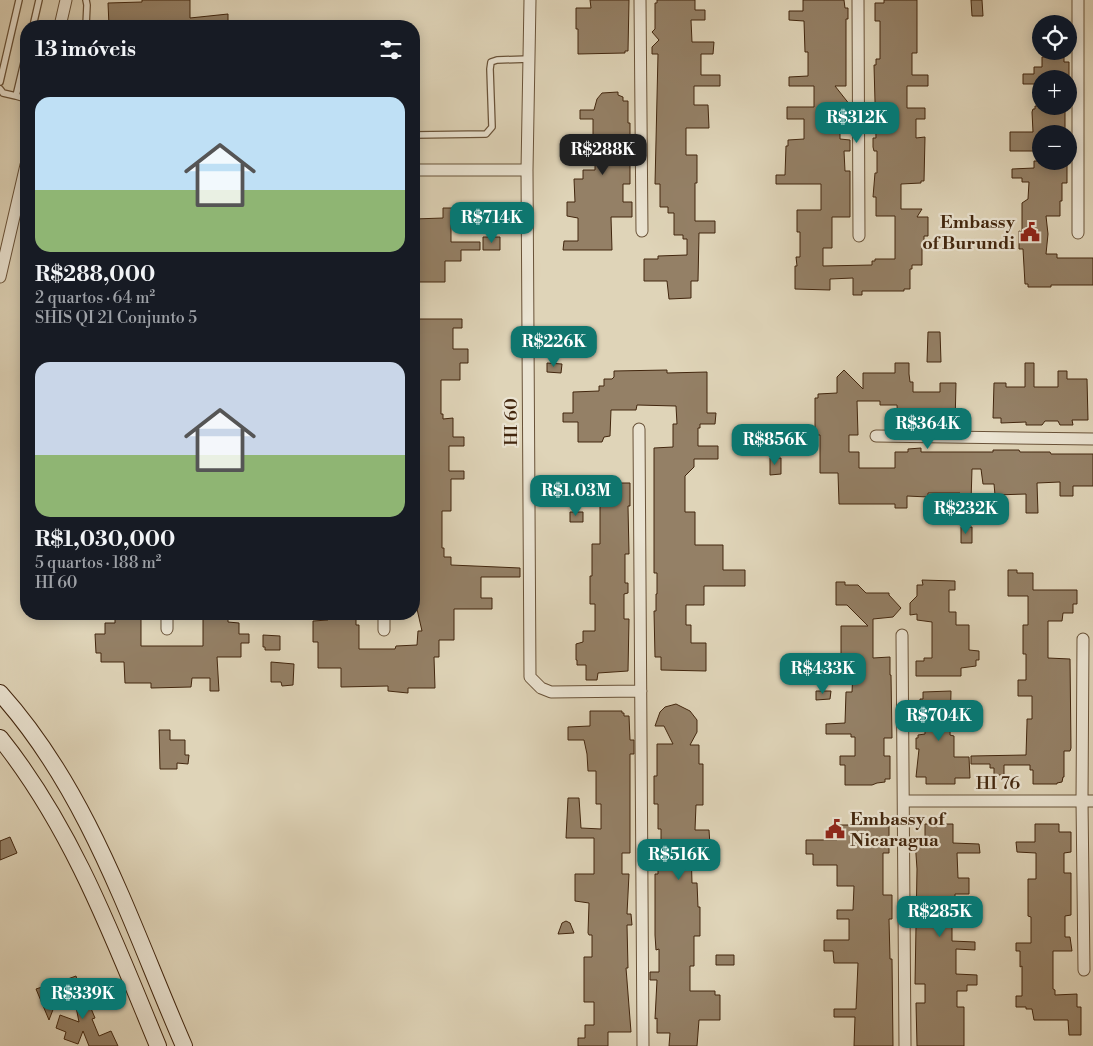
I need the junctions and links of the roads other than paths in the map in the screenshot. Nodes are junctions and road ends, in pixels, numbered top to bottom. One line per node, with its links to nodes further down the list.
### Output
1 (19, 0): 14 (lane)
2 (39, 0): 9 (lane)
3 (66, 0): 10 (street)
4 (86, 0): 11 (lane)
5 (530, 0): 12 (street, HI 60)
6 (640, 0): 22 (street)
7 (858, 0): 24 (street)
8 (1078, 0): 23 (street)
9 (34, 20)
10 (61, 20)
11 (86, 20)
12 (529, 59): 18 (lane); 20 (street, HI 60)
13 (20, 79): 16 (lane)
14 (0, 82)
15 (0, 89): 16 (lane)
16 (16, 96): 17 (lane)
17 (20, 97)
18 (420, 135)
19 (420, 170): 20 (street)
20 (528, 170): 35 (street, HI 60)
21 (20, 191): 25 (street)
22 (642, 231)
23 (1078, 233)
24 (859, 236)
25 (0, 277)
26 (639, 429): 35 (street)
27 (876, 436): 28 (street)
28 (1093, 439)
29 (167, 620): 31 (street)
30 (384, 620): 32 (street)
31 (167, 630)
32 (384, 630)
33 (902, 635): 38 (street)
34 (1083, 639): 39 (street)
35 (641, 692): 47 (street)
36 (0, 693): 41 (main road)
37 (0, 738): 42 (main road)
38 (904, 801): 39 (street, HI 76); 48 (street)
39 (1087, 801): 40 (street)
40 (1084, 970)
41 (164, 999): 42 (main road); 43 (main road)
42 (142, 1007): 44 (main road)
43 (172, 1019): 44 (main road); 46 (main road)
44 (151, 1028): 45 (main road)
45 (158, 1046)
46 (184, 1046)
47 (643, 1046)
48 (905, 1046)

